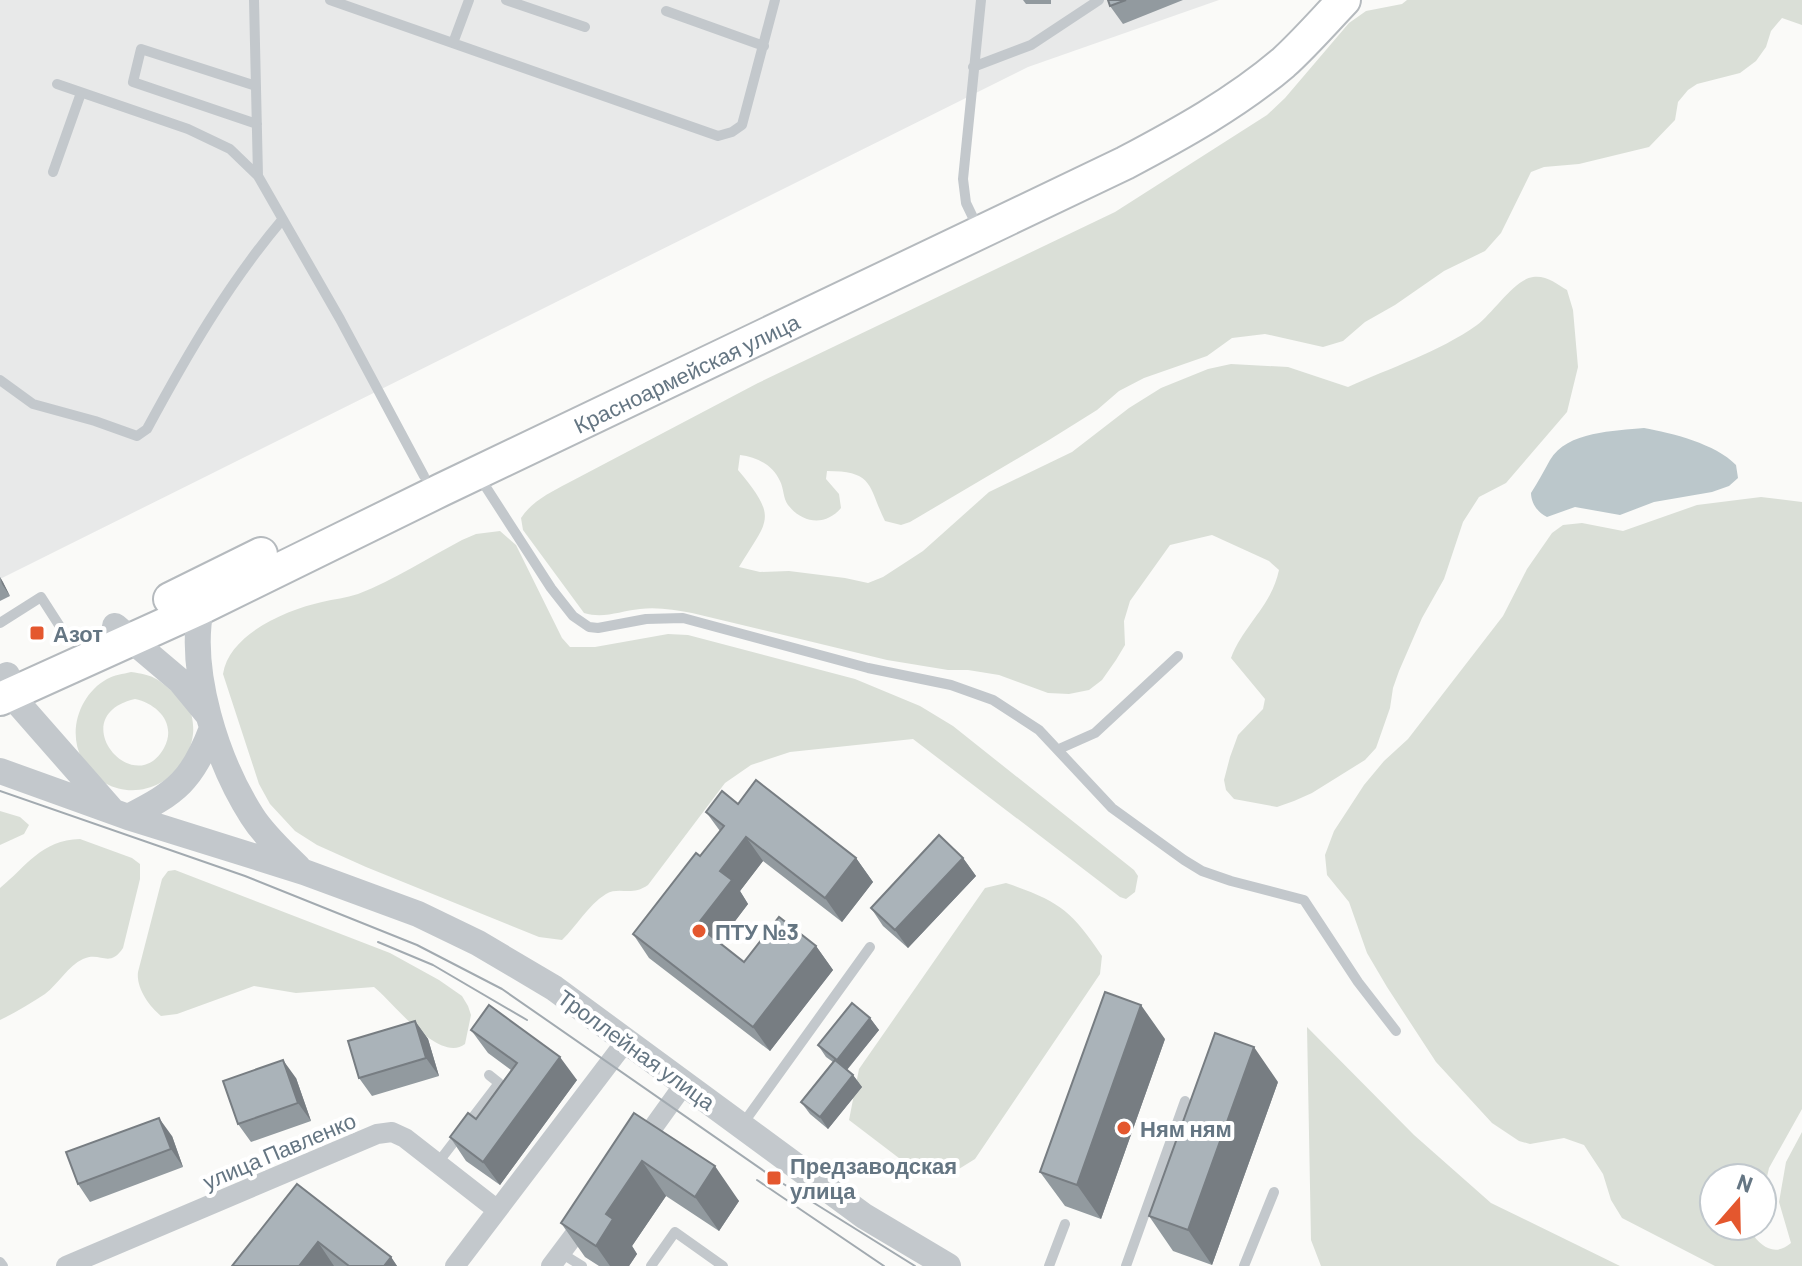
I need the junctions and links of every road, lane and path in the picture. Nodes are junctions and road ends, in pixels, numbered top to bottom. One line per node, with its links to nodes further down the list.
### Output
1 (254, 0): 16 (lane)
2 (330, 0): 12 (lane)
3 (469, 0): 12 (lane)
4 (506, 0): 11 (lane)
5 (775, 0): 13 (lane)
6 (981, 0): 14 (lane)
7 (1099, 0): 14 (lane)
8 (1318, 0): 22 (main road, Красноармейская улица)
9 (1344, 0): 22 (main road, Красноармейская улица)
10 (666, 11): 13 (lane)
11 (585, 27)
12 (453, 43): 13 (lane)
13 (764, 46)
14 (973, 67): 22 (lane)
15 (57, 84): 17 (lane)
16 (256, 86): 18 (lane); 18 (lane)
17 (81, 93): 19 (lane); 20 (lane)
18 (257, 124): 20 (lane)
19 (53, 172)
20 (258, 176): 21 (lane)
21 (282, 220): 23 (lane); 25 (lane)
22 (975, 224): 24 (main road, Красноармейская улица); 25 (main road, Красноармейская улица)
23 (0, 380)
24 (477, 473): 25 (main road, Красноармейская улица); 33 (lane)
25 (432, 479): 26 (main road, Красноармейская улица); 29 (main road, Красноармейская улица)
26 (201, 608): 29 (main road, Красноармейская улица); 32 (street)
27 (0, 623): 28 (lane)
28 (59, 625)
29 (122, 633): 31 (main road); 32 (street)
30 (1178, 656): 33 (lane)
31 (4, 686): 35 (street)
32 (210, 721): 35 (street); 36 (street)
33 (1059, 749): 38 (lane)
34 (0, 771): 35 (street, Троллейная улица)
35 (120, 814): 36 (street, Троллейная улица)
36 (304, 872): 39 (street, Троллейная улица)
37 (870, 947): 43 (lane)
38 (1396, 1031)
39 (626, 1041): 41 (street, Троллейная улица); 48 (street)
40 (489, 1075): 44 (lane)
41 (685, 1083): 43 (street, Троллейная улица); 45 (street)
42 (1185, 1101): 58 (lane)
43 (742, 1125): 56 (street, Троллейная улица)
44 (437, 1164): 48 (street, улица Павленко); 51 (street, улица Павленко)
45 (626, 1165)
46 (1274, 1192): 59 (lane)
47 (598, 1203): 50 (street)
48 (496, 1209): 52 (street)
49 (1065, 1224): 57 (lane)
50 (556, 1260): 53 (lane)
51 (66, 1266)
52 (455, 1266)
53 (582, 1266)
54 (651, 1266): 55 (lane)
55 (723, 1266)
56 (948, 1266)
57 (1049, 1266)
58 (1126, 1266)
59 (1244, 1266)

